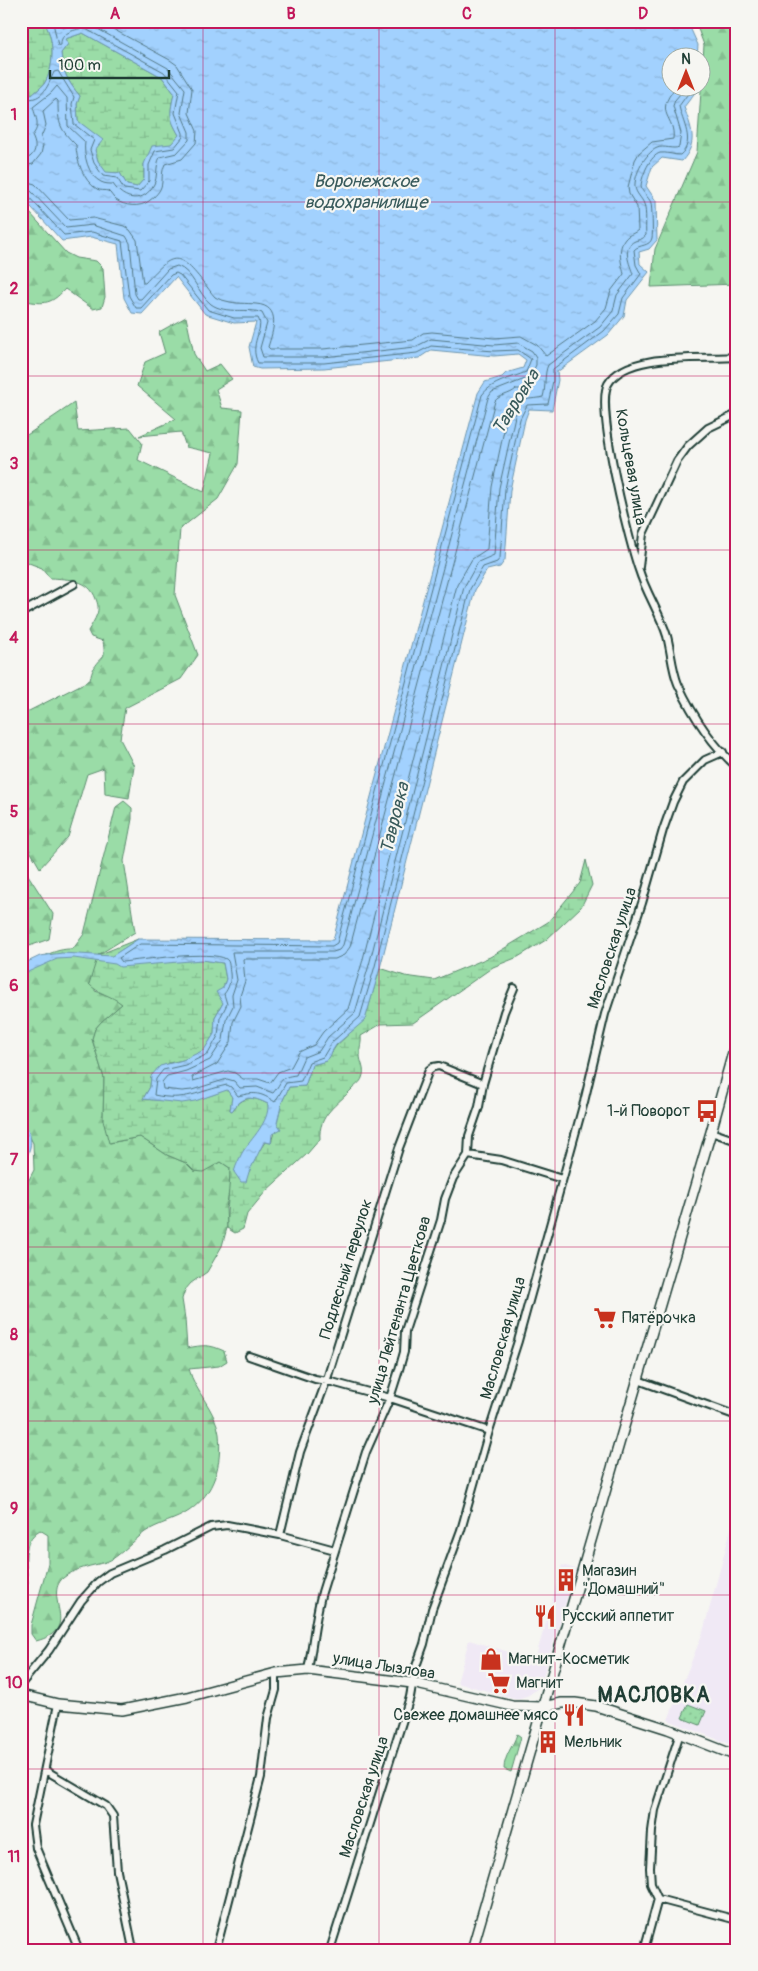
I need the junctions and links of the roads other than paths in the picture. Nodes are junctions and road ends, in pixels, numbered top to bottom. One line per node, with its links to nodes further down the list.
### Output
1 (737, 357): 3 (street, Кольцевая улица)
2 (737, 414): 3 (street, Кольцевая улица)
3 (639, 571): 6 (street, Кольцевая улица)
4 (74, 584): 5 (street)
5 (21, 613)
6 (723, 752): 7 (street, Кольцевая улица); 14 (street, Масловская улица)
7 (735, 762)
8 (514, 988): 10 (street, улица Лейтенанта Цветкова)
9 (737, 1038): 11 (main road)
10 (483, 1084): 13 (street, улица Лейтенанта Цветкова); 17 (street, Подлесный переулок)
11 (711, 1132): 12 (street); 16 (main road)
12 (737, 1140)
13 (468, 1155): 14 (street); 18 (street, улица Лейтенанта Цветкова)
14 (562, 1179): 20 (street, Масловская улица)
15 (249, 1356): 17 (street)
16 (638, 1380): 19 (street); 29 (main road)
17 (326, 1382): 18 (street); 21 (street, Подлесный переулок)
18 (390, 1398): 20 (street); 22 (street, улица Лейтенанта Цветкова)
19 (737, 1416)
20 (489, 1431): 25 (street, Масловская улица)
21 (280, 1534): 22 (street); 26 (street)
22 (335, 1550): 23 (street, улица Лейтенанта Цветкова)
23 (308, 1670): 24 (main road, улица Лызлова); 25 (main road, улица Лызлова)
24 (276, 1673): 28 (main road, улица Лызлова); 37 (street)
25 (412, 1683): 29 (main road, улица Лызлова); 38 (street, Масловская улица)
26 (21, 1684)
27 (21, 1695): 28 (main road, улица Лызлова)
28 (58, 1704): 32 (street)
29 (542, 1707): 30 (main road, улица Лызлова); 39 (main road)
30 (680, 1733): 31 (main road, улица Лызлова); 33 (street)
31 (737, 1756)
32 (45, 1770): 35 (street); 36 (street)
33 (658, 1899): 34 (street); 40 (street)
34 (737, 1920)
35 (79, 1950)
36 (136, 1950)
37 (216, 1950)
38 (330, 1950)
39 (472, 1950)
40 (644, 1950)

